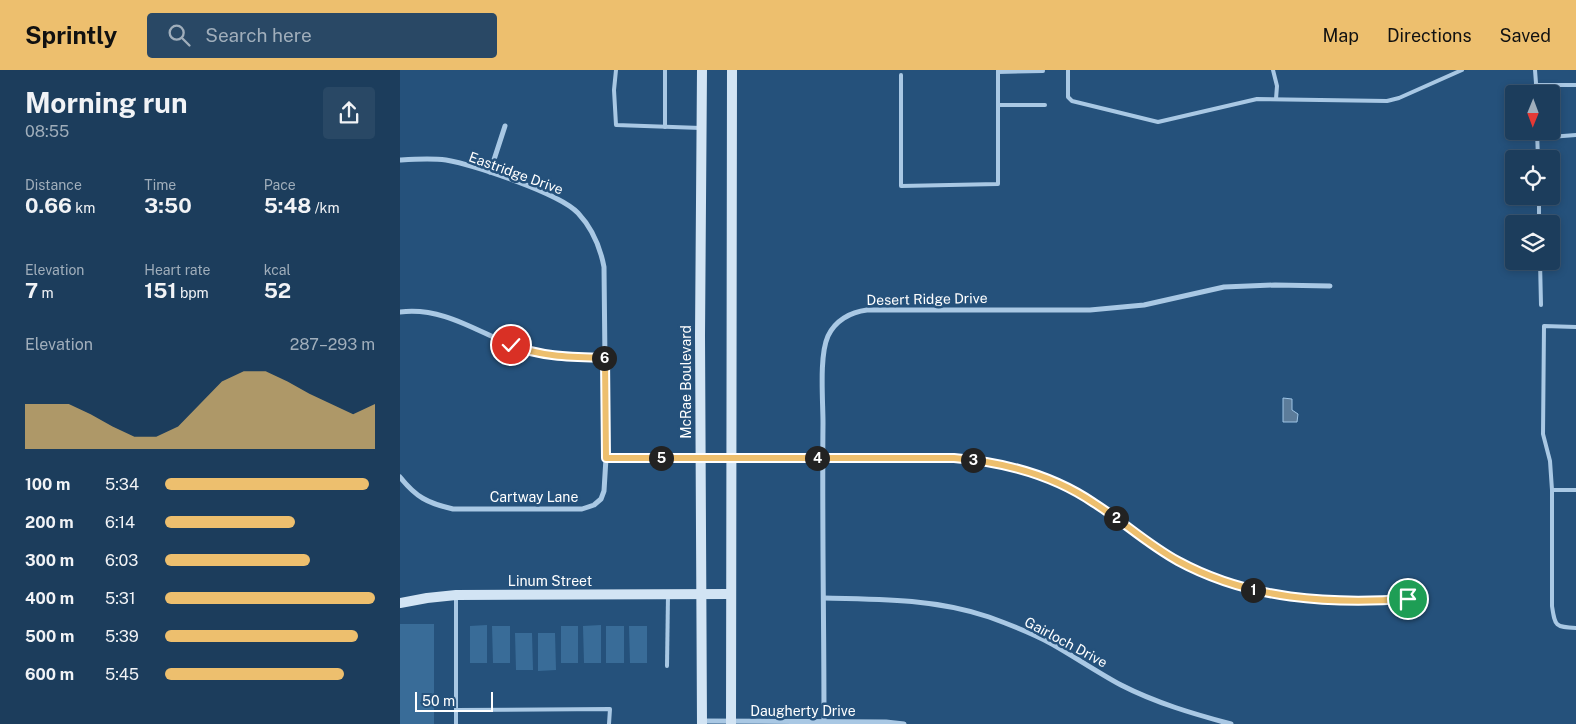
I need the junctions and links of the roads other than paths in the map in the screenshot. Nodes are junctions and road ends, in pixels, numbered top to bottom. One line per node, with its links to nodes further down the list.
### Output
1 (616, 70): 19 (lane)
2 (665, 70): 19 (lane)
3 (702, 70): 20 (main road, McRae Boulevard)
4 (732, 70): 33 (main road)
5 (1068, 70): 15 (lane)
6 (1273, 70): 15 (lane)
7 (1462, 70): 15 (lane)
8 (1535, 70): 12 (lane)
9 (998, 71): 10 (lane); 16 (lane)
10 (1043, 72)
11 (901, 74): 16 (lane)
12 (1536, 85)
13 (1560, 85): 14 (lane)
14 (1576, 85)
15 (1276, 99)
16 (998, 105): 17 (lane)
17 (1045, 105)
18 (505, 126): 24 (street)
19 (665, 127): 20 (lane)
20 (702, 128): 32 (main road, McRae Boulevard)
21 (1576, 135): 22 (lane)
22 (1560, 136)
23 (400, 160): 24 (street, Eastridge Drive)
24 (490, 172): 30 (street, Eastridge Drive)
25 (1540, 270): 27 (lane)
26 (1330, 286): 34 (street, Desert Ridge Drive)
27 (1541, 305)
28 (400, 312): 30 (street)
29 (1576, 327): 36 (lane)
30 (605, 358): 31 (street, Eastridge Drive)
31 (606, 458): 32 (street); 35 (street, Cartway Lane)
32 (701, 458): 33 (street); 39 (main road, McRae Boulevard)
33 (732, 458): 34 (street); 40 (main road)
34 (822, 458): 42 (street, Desert Ridge Drive); 43 (street)
35 (400, 477)
36 (1552, 490): 37 (lane); 45 (lane)
37 (1576, 490)
38 (668, 594): 39 (main road, Linum Street); 41 (main road, Linum Street); 46 (lane)
39 (701, 594): 40 (main road, Linum Street); 49 (main road, McRae Boulevard)
40 (731, 594): 50 (main road)
41 (456, 595): 44 (main road, Linum Street); 47 (lane)
42 (824, 598): 48 (street, Desert Ridge Drive); 54 (street, Gairloch Drive)
43 (1408, 599)
44 (400, 603)
45 (1576, 628)
46 (667, 666)
47 (456, 710): 51 (lane); 52 (lane)
48 (824, 722): 50 (street, Daugherty Drive); 53 (street, Daugherty Drive)
49 (702, 723): 50 (street, Daugherty Drive)
50 (731, 723)
51 (456, 724)
52 (609, 724)
53 (904, 724)
54 (1231, 724)

